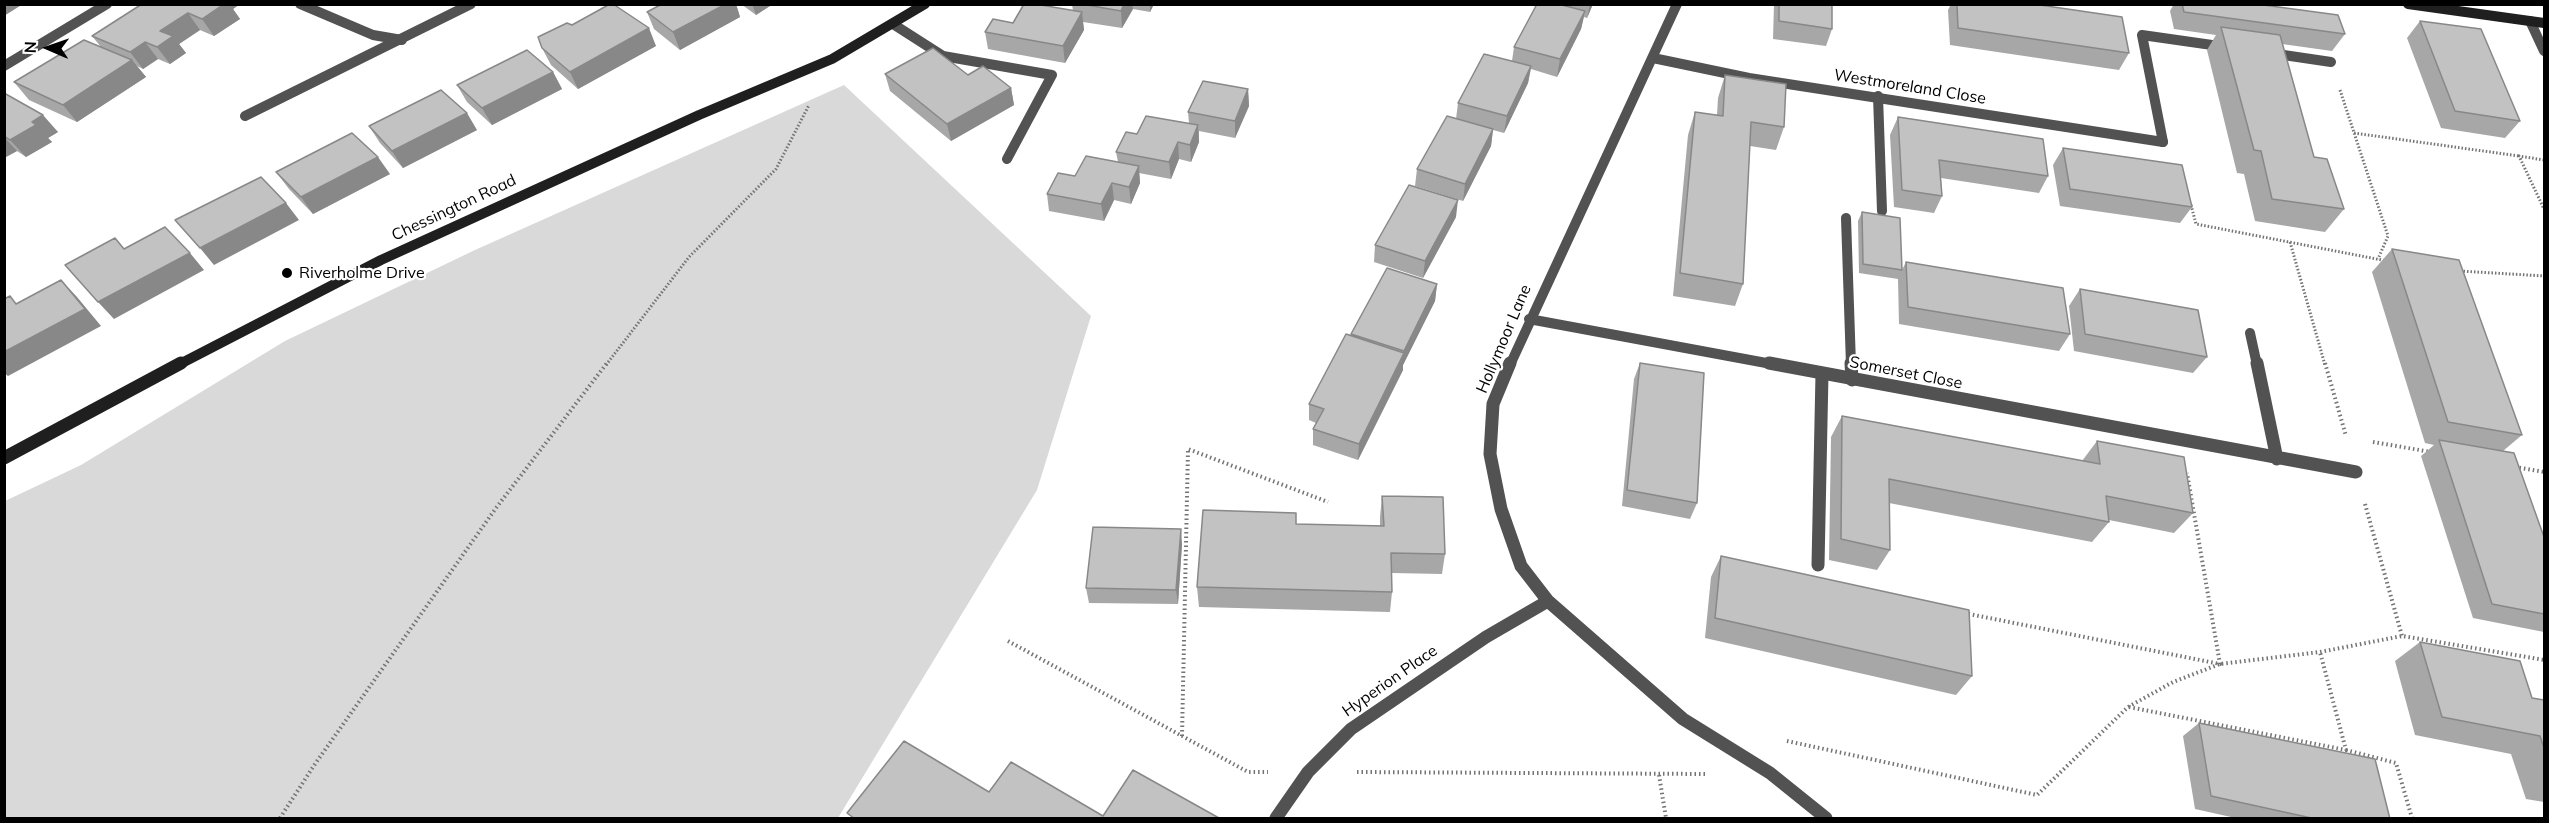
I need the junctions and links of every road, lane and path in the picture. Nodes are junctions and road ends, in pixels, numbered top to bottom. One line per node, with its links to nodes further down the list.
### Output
1 (107, 4): 17 (street)
2 (300, 4): 10 (street)
3 (471, 4): 10 (street)
4 (925, 4): 9 (main road, Chessington Road)
5 (1677, 4): 14 (street, Hollymoor Lane)
6 (2408, 4): 7 (main road)
7 (2530, 21): 8 (main road); 12 (street)
8 (2544, 23)
9 (893, 24): 15 (main road, Chessington Road); 22 (street)
10 (402, 40): 19 (street)
11 (2236, 48): 18 (street, Westmoreland Close)
12 (2544, 51)
13 (2260, 52): 16 (street)
14 (1653, 58): 18 (street, Westmoreland Close); 32 (street, Hollymoor Lane)
15 (832, 59): 41 (main road, Chessington Road); 58 (path)
16 (2331, 62): 20 (path)
17 (4, 66)
18 (1878, 96): 26 (street)
19 (245, 116)
20 (2354, 133): 21 (path); 28 (path)
21 (2519, 156): 23 (path); 25 (path)
22 (1008, 159)
23 (2544, 160)
24 (2191, 203): 28 (path)
25 (2544, 209)
26 (1882, 211)
27 (1846, 218): 35 (street)
28 (2378, 259): 29 (path)
29 (2389, 262)
30 (2456, 270): 31 (path)
31 (2544, 276)
32 (1529, 320): 34 (street, Somerset Close); 48 (street, Hollymoor Lane)
33 (2250, 333): 42 (street)
34 (1822, 374): 35 (street, Somerset Close); 47 (street)
35 (1852, 380): 38 (street, Somerset Close)
36 (2346, 437): 37 (path)
37 (2358, 439)
38 (2181, 441): 42 (street, Somerset Close); 52 (path)
39 (2369, 441): 40 (path)
40 (2439, 453)
41 (4, 458)
42 (2277, 459): 44 (street, Somerset Close)
43 (2510, 466): 45 (path)
44 (2356, 472)
45 (2544, 472)
46 (1328, 502): 54 (path)
47 (1818, 565)
48 (1548, 601): 59 (street, Hyperion Place); 61 (street, Hollymoor Lane)
49 (1962, 612): 52 (path)
50 (2320, 652): 51 (path); 52 (path); 56 (path)
51 (2544, 660)
52 (2220, 664): 53 (path)
53 (2128, 707): 55 (path); 56 (path)
54 (1182, 736)
55 (1774, 739)
56 (2346, 750): 62 (path)
57 (1659, 774): 60 (path)
58 (280, 819)
59 (1276, 819)
60 (1666, 819)
61 (1826, 819)
62 (2412, 819)

